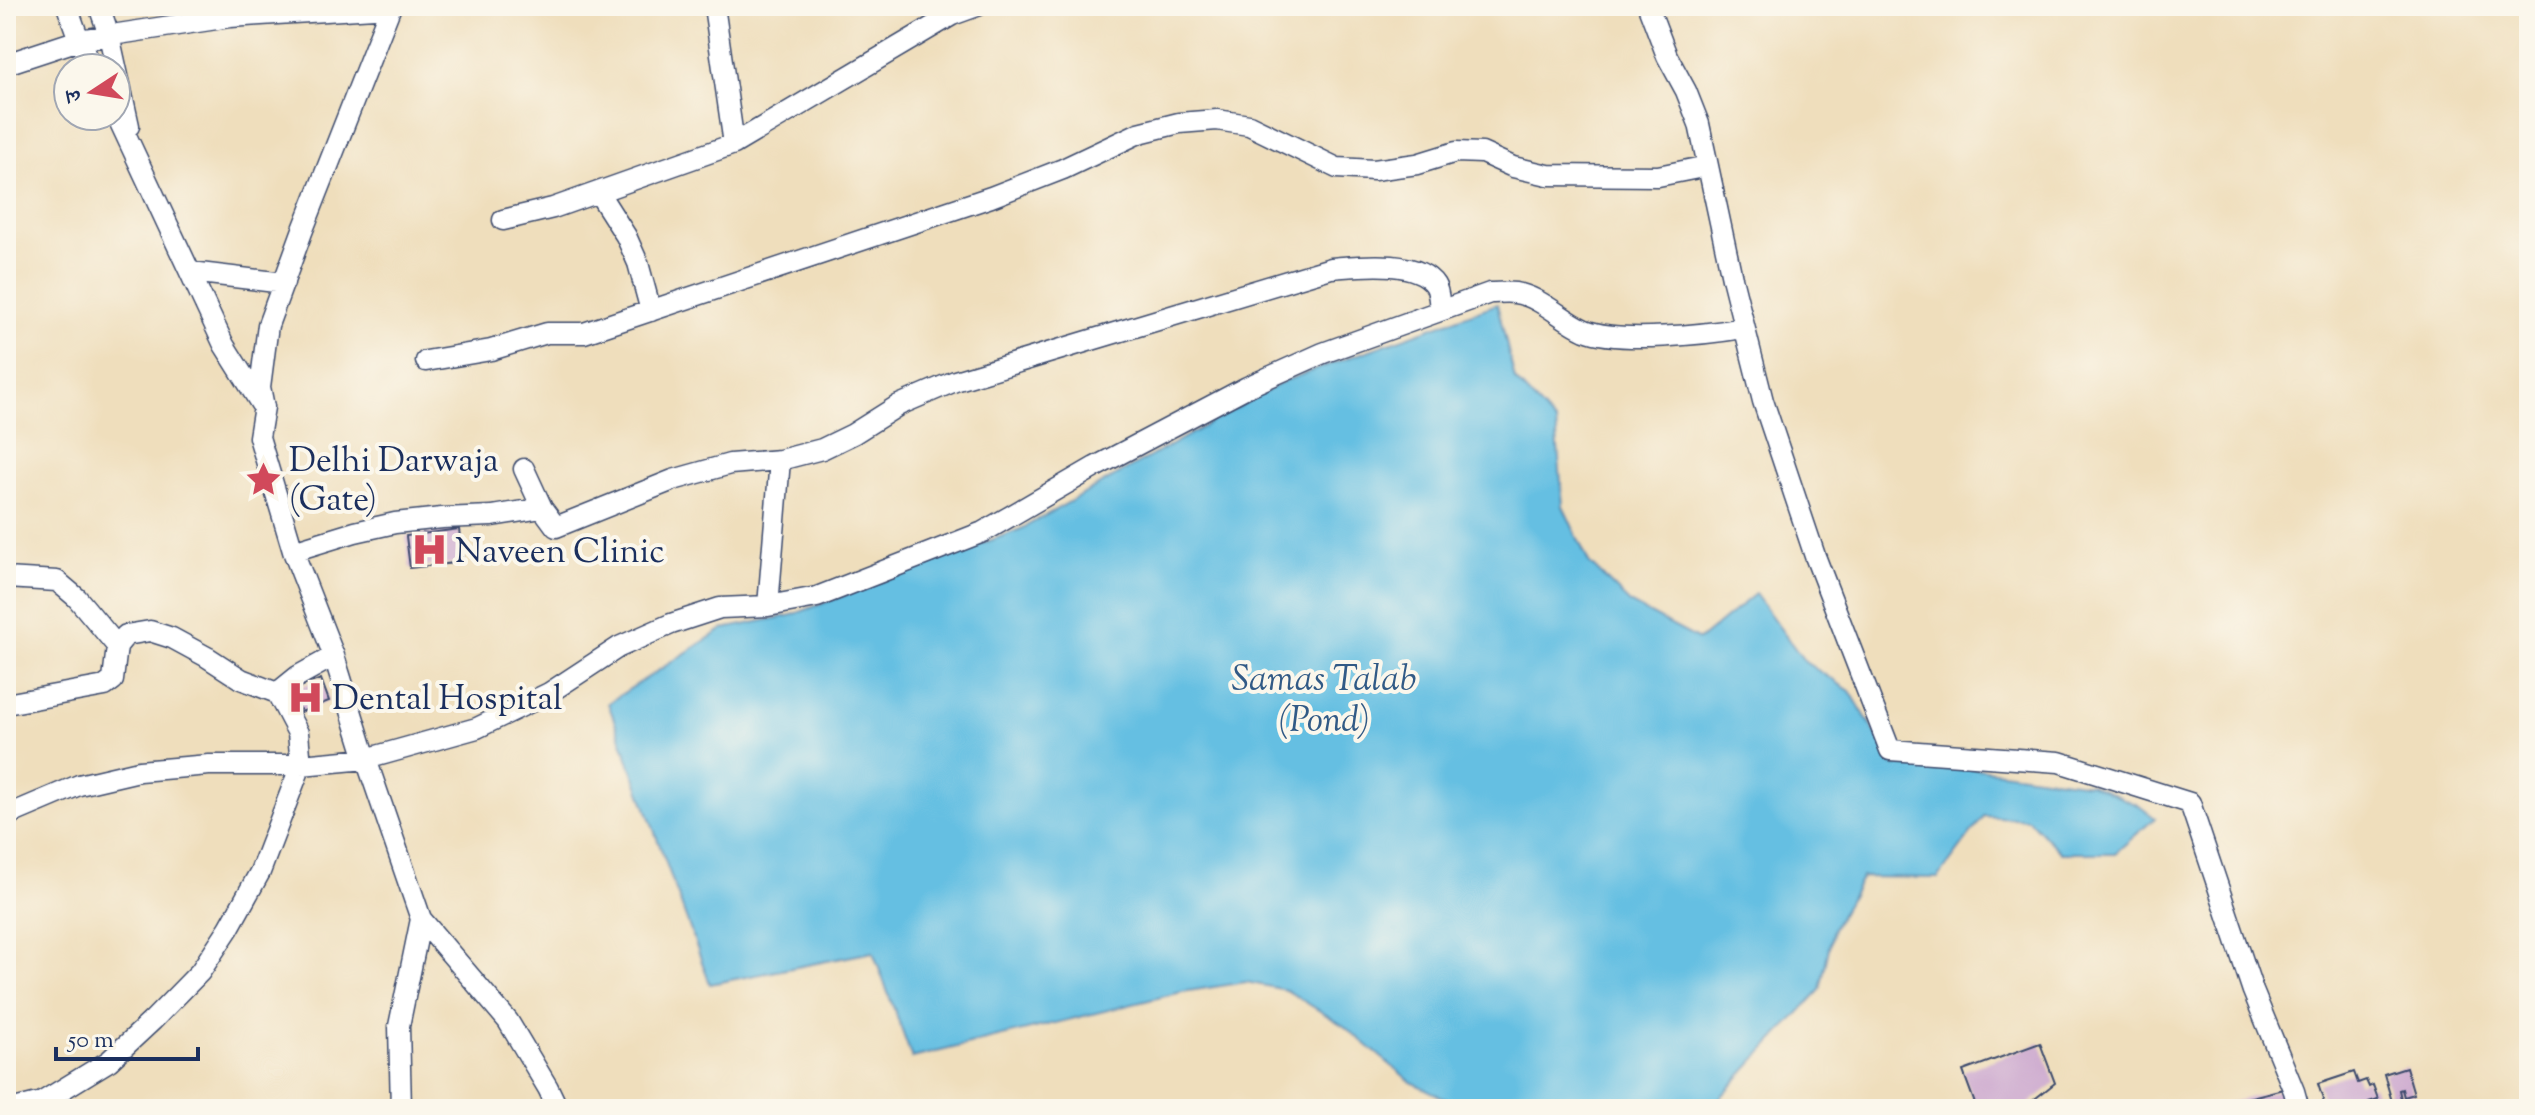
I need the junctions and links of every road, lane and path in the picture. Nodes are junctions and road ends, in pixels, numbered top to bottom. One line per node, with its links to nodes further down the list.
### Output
1 (67, 6): 8 (street)
2 (99, 6): 7 (street)
3 (714, 6): 12 (street)
4 (977, 6): 12 (street)
5 (1648, 6): 14 (street)
6 (391, 7): 7 (street); 18 (street)
7 (109, 35): 8 (street); 13 (street)
8 (79, 40): 9 (street); 10 (street)
9 (85, 52)
10 (6, 64)
11 (125, 132): 13 (street)
12 (734, 144): 15 (street)
13 (136, 153): 17 (street)
14 (1708, 166): 20 (street); 21 (street)
15 (598, 192): 16 (street); 20 (street)
16 (503, 220)
17 (191, 272): 18 (street); 23 (street)
18 (284, 283): 23 (street)
19 (1440, 309): 21 (street); 24 (street); 29 (street)
20 (651, 311): 22 (street)
21 (1744, 328): 41 (street)
22 (426, 361)
23 (264, 407): 27 (street)
24 (780, 460): 26 (street); 29 (street)
25 (524, 469): 26 (street)
26 (542, 508): 27 (street)
27 (293, 551): 31 (street)
28 (6, 578): 30 (street)
29 (768, 606): 34 (street)
30 (117, 646): 32 (street); 33 (street)
31 (334, 656): 32 (street); 34 (street)
32 (277, 693): 35 (street)
33 (6, 704)
34 (366, 759): 35 (street); 37 (street)
35 (301, 765): 36 (street); 38 (street)
36 (6, 816)
37 (421, 919): 39 (street); 40 (street)
38 (14, 1109)
39 (401, 1109)
40 (558, 1109)
41 (2299, 1109)

